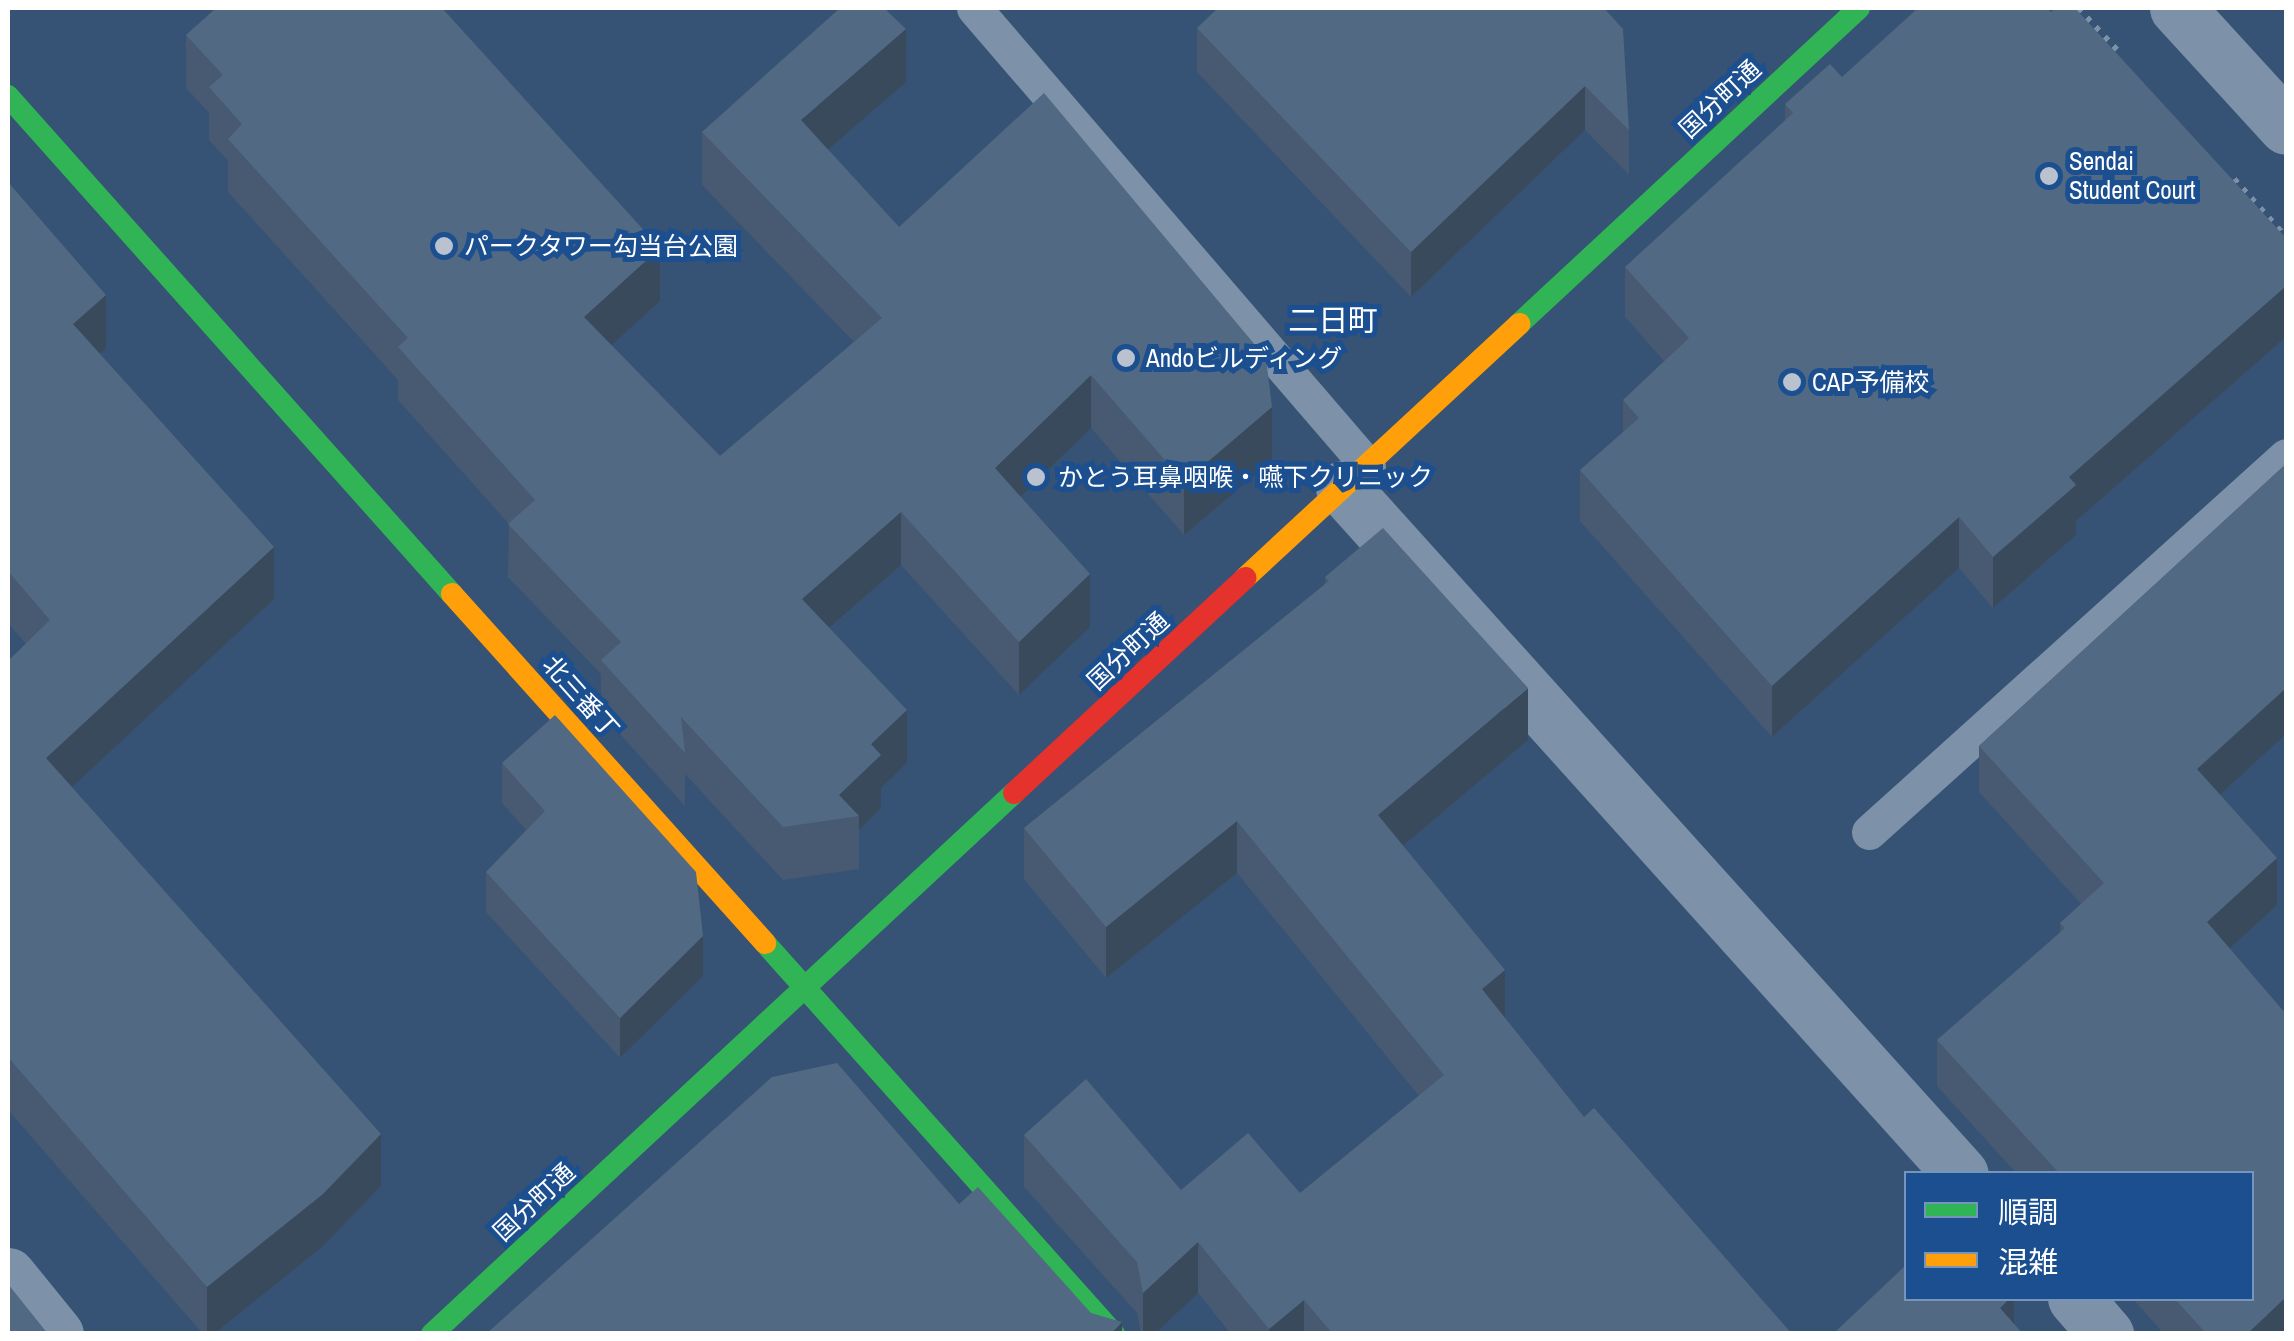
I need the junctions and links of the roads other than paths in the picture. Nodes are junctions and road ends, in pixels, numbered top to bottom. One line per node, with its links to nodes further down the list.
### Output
1 (974, 8): 7 (lane)
2 (1858, 8): 7 (street, 国分町通)
3 (2177, 8): 5 (street)
4 (8, 96): 9 (street, 北三番丁)
5 (2286, 127)
6 (2286, 456): 8 (lane)
7 (1355, 477): 9 (street, 国分町通); 10 (street)
8 (1869, 832)
9 (806, 988): 14 (street, 国分町通); 15 (street, 北三番丁)
10 (1959, 1171)
11 (8, 1275): 13 (street)
12 (2077, 1301): 16 (street)
13 (56, 1334)
14 (432, 1334)
15 (1114, 1334)
16 (2106, 1334)

